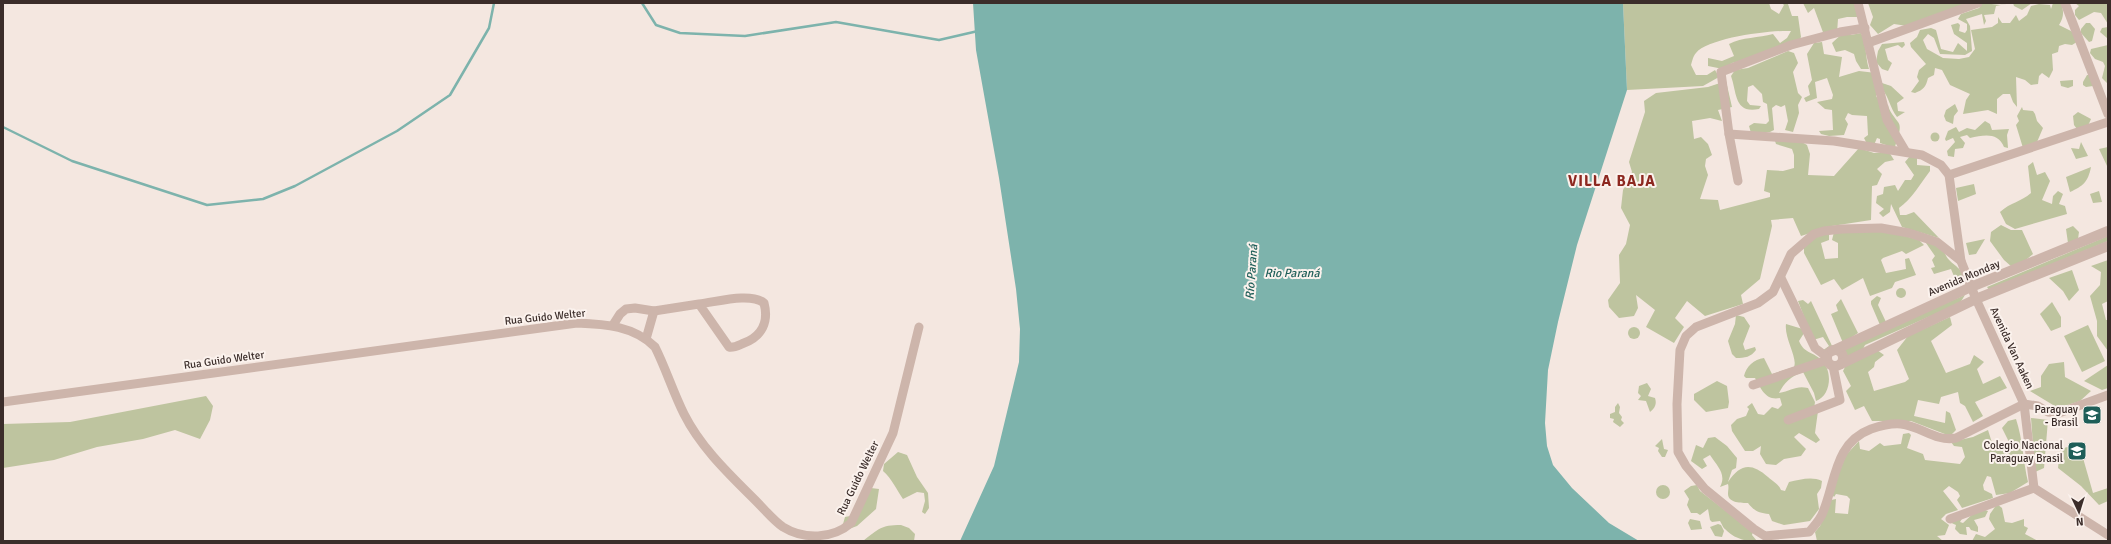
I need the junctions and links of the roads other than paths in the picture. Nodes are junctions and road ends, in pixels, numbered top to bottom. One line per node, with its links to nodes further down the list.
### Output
1 (1858, 3): 4 (street)
2 (1978, 3): 5 (street)
3 (2065, 3): 6 (street)
4 (1865, 28): 5 (street); 9 (street)
5 (1868, 43): 10 (street)
6 (2105, 94): 7 (street)
7 (2108, 114)
8 (2108, 122): 11 (street)
9 (1729, 134): 10 (street); 12 (street)
10 (1906, 152): 11 (street)
11 (1949, 176): 15 (street, Avenida Van Aaken)
12 (1738, 181)
13 (2108, 231): 17 (street, Avenida Monday)
14 (2108, 246): 18 (street)
15 (1961, 261): 16 (street); 17 (street, Avenida Van Aaken)
16 (1781, 278): 24 (street); 28 (street)
17 (1971, 287): 18 (street, Avenida Van Aaken); 24 (street, Avenida Monday)
18 (1976, 299): 24 (street); 28 (street, Avenida Van Aaken)
19 (699, 304): 19 (street); 20 (street)
20 (654, 311): 21 (street); 23 (street)
21 (613, 325): 23 (street, Rua Guido Welter); 27 (street, Rua Guido Welter)
22 (919, 327): 23 (street, Rua Guido Welter)
23 (646, 339)
24 (1832, 360): 25 (street); 29 (street)
25 (1753, 385)
26 (2108, 395): 28 (street)
27 (3, 402)
28 (2024, 404): 30 (street, Avenida Van Aaken)
29 (1788, 420)
30 (2034, 488): 31 (street); 32 (street)
31 (1950, 519)
32 (2108, 535)

